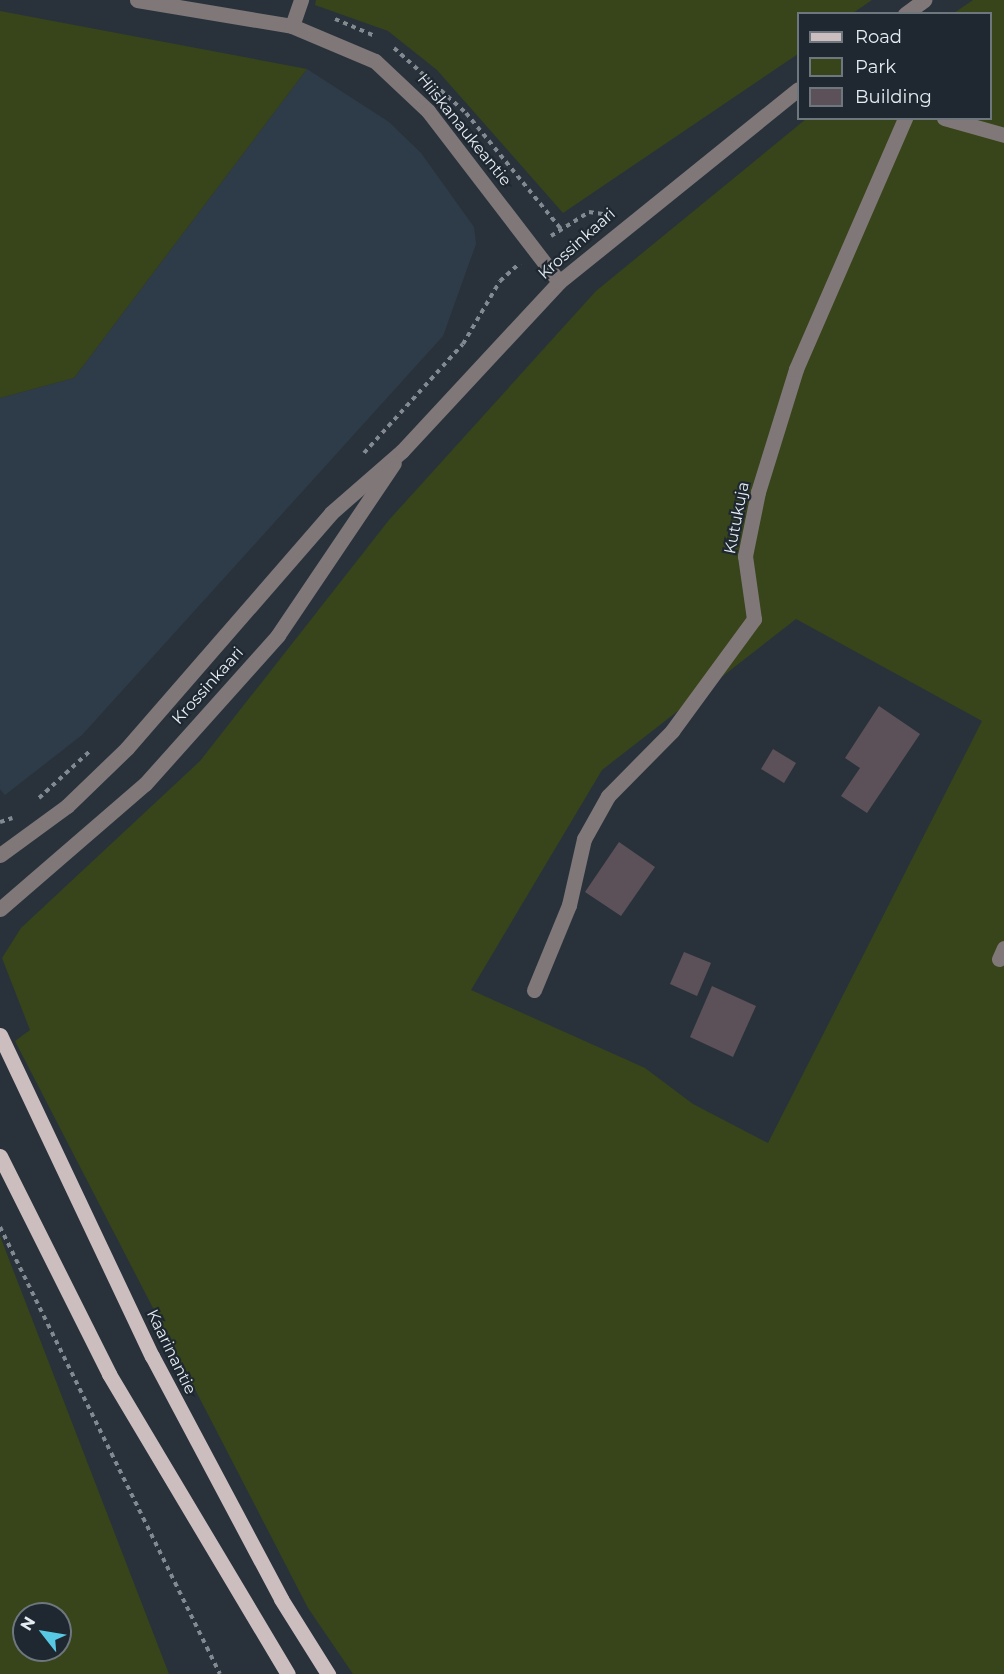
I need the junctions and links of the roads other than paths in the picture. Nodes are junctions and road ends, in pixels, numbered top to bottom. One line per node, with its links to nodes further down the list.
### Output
1 (138, 0): 5 (street, Hiiskanaukeantie)
2 (301, 0): 5 (street)
3 (924, 0): 4 (street)
4 (908, 12)
5 (292, 26): 10 (street, Hiiskanaukeantie)
6 (797, 90): 10 (street, Krossinkaari)
7 (904, 120): 14 (street, Kutukuja)
8 (951, 120): 9 (street)
9 (1004, 135)
10 (559, 282): 11 (street, Krossinkaari)
11 (402, 451): 12 (street, Krossinkaari); 13 (street, Krossinkaari)
12 (0, 855)
13 (0, 909)
14 (534, 990)
15 (0, 1035): 18 (main road, Kaarinantie)
16 (0, 1156): 17 (main road)
17 (288, 1674)
18 (328, 1674)

